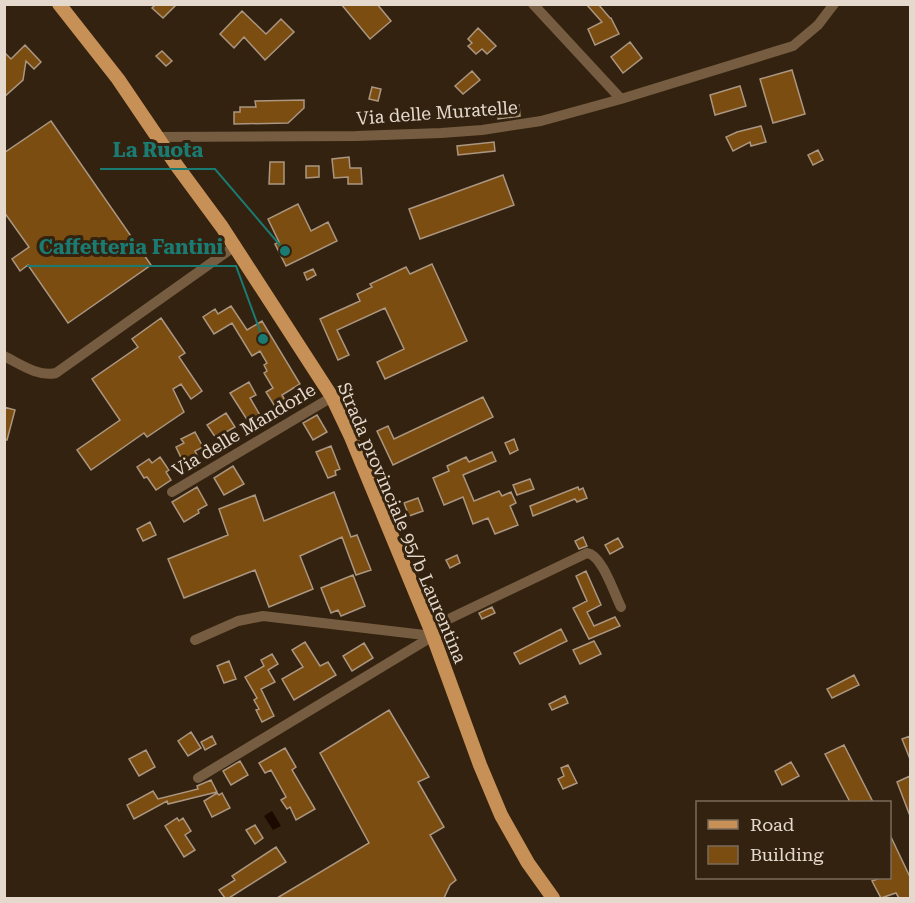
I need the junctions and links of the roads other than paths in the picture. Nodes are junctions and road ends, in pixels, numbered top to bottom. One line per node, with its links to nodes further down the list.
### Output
1 (59, 4): 5 (main road, Strada provinciale 95/b Laurentina)
2 (533, 4): 4 (street)
3 (834, 4): 4 (street, Via delle Muratelle)
4 (621, 99): 5 (street, Via delle Muratelle)
5 (158, 137): 6 (main road, Strada provinciale 95/b Laurentina)
6 (235, 246): 7 (street); 8 (main road, Strada provinciale 95/b Laurentina)
7 (4, 356)
8 (332, 397): 9 (street, Via delle Mandorle); 11 (main road, Strada provinciale 95/b Laurentina)
9 (172, 492)
10 (621, 607): 11 (street)
11 (431, 632): 12 (street); 13 (street); 14 (main road, Strada provinciale 95/b Laurentina)
12 (195, 640)
13 (198, 778)
14 (554, 898)

